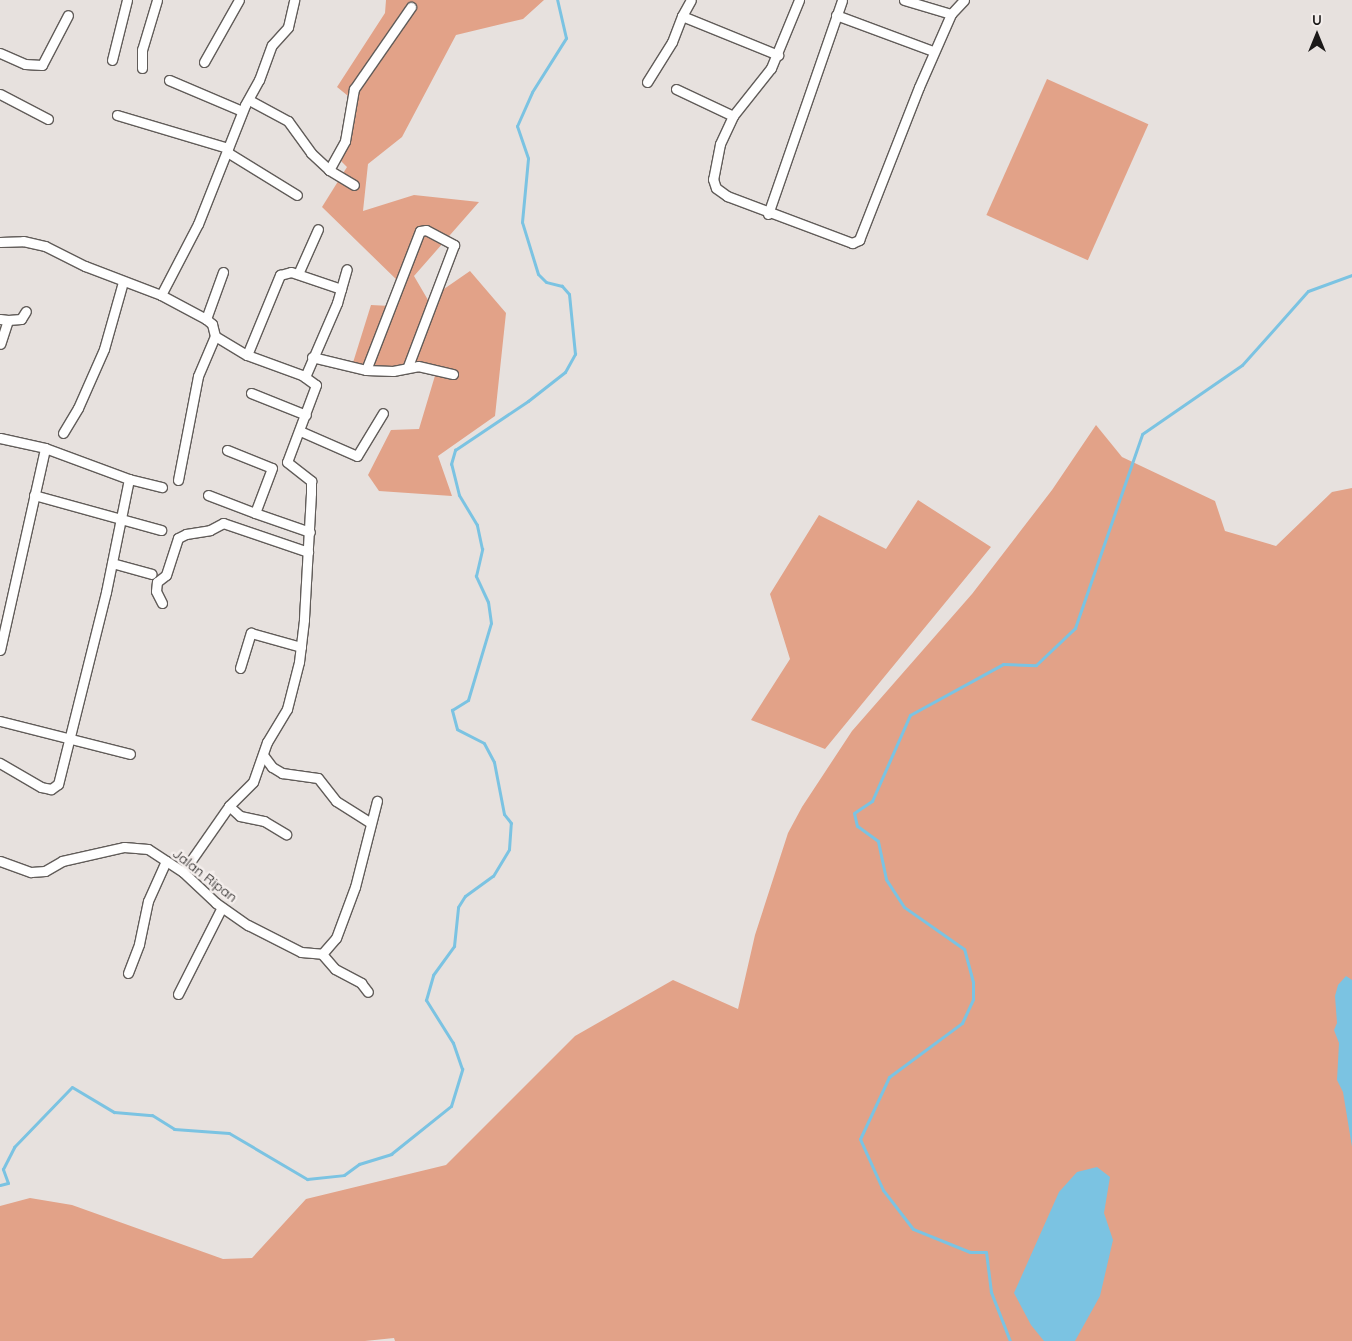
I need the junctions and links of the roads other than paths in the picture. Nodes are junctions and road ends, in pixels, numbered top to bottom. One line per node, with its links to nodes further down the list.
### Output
1 (127, 0): 18 (street)
2 (158, 0): 20 (street)
3 (239, 0): 19 (street)
4 (691, 0): 14 (street)
5 (798, 0): 17 (street)
6 (842, 0): 13 (street)
7 (904, 0): 11 (street)
8 (964, 0): 11 (street)
9 (292, 1): 25 (street)
10 (411, 7): 31 (street)
11 (951, 14): 15 (street)
12 (68, 15): 16 (street)
13 (836, 15): 15 (street); 34 (street)
14 (682, 16): 17 (street); 22 (street)
15 (933, 51): 34 (street)
16 (0, 53)
17 (778, 55): 28 (street)
18 (112, 60)
19 (204, 62)
20 (142, 68)
21 (169, 80): 26 (street)
22 (647, 82)
23 (676, 88): 28 (street)
24 (0, 94): 29 (street)
25 (249, 100): 26 (street); 31 (street)
26 (242, 111): 30 (street)
27 (117, 115): 30 (street)
28 (733, 116): 34 (street)
29 (48, 119)
30 (227, 150): 33 (street); 42 (street)
31 (329, 170): 32 (street)
32 (354, 185)
33 (297, 195)
34 (768, 214)
35 (318, 229): 39 (street)
36 (0, 242): 40 (street)
37 (347, 269): 41 (street)
38 (222, 272): 44 (street)
39 (298, 274): 41 (street); 48 (street)
40 (123, 282): 42 (street); 58 (street)
41 (341, 289): 49 (street)
42 (161, 295): 44 (street)
43 (26, 311): 45 (street)
44 (206, 319): 46 (street)
45 (4, 320): 47 (street)
46 (215, 336): 48 (street); 63 (street)
47 (0, 344)
48 (247, 355): 53 (street)
49 (312, 357): 51 (street); 53 (street)
50 (408, 366): 51 (street); 51 (street); 52 (street)
51 (366, 370)
52 (453, 374)
53 (305, 377): 56 (street)
54 (250, 393): 56 (street)
55 (383, 413): 57 (street)
56 (306, 415): 57 (street)
57 (300, 431): 70 (street)
58 (63, 433)
59 (0, 438): 60 (street)
60 (45, 448): 62 (street); 65 (street)
61 (226, 450): 67 (street)
62 (129, 479): 64 (street); 68 (street)
63 (178, 480)
64 (162, 488)
65 (34, 495): 68 (street); 76 (street)
66 (208, 495): 67 (street)
67 (255, 513): 70 (street)
68 (122, 518): 69 (street); 72 (street)
69 (161, 530)
70 (310, 532): 71 (street)
71 (308, 552): 74 (street); 75 (street)
72 (112, 563): 73 (street); 79 (street)
73 (152, 574)
74 (162, 603)
75 (301, 647): 77 (street); 81 (street)
76 (0, 650)
77 (240, 668)
78 (0, 722): 79 (street)
79 (71, 737): 80 (street); 82 (street)
80 (130, 754)
81 (263, 756): 84 (street); 85 (street)
82 (0, 763)
83 (377, 802): 85 (street)
84 (229, 806): 86 (street); 89 (street)
85 (371, 823): 91 (street)
86 (286, 834)
87 (166, 861): 88 (street, Jalan Ripan); 89 (street, Jalan Ripan); 92 (street)
88 (0, 862)
89 (183, 872): 90 (street, Jalan Ripan)
90 (222, 907): 91 (street, Jalan Ripan); 94 (street)
91 (326, 951): 93 (street)
92 (128, 972)
93 (368, 992)
94 (178, 994)

